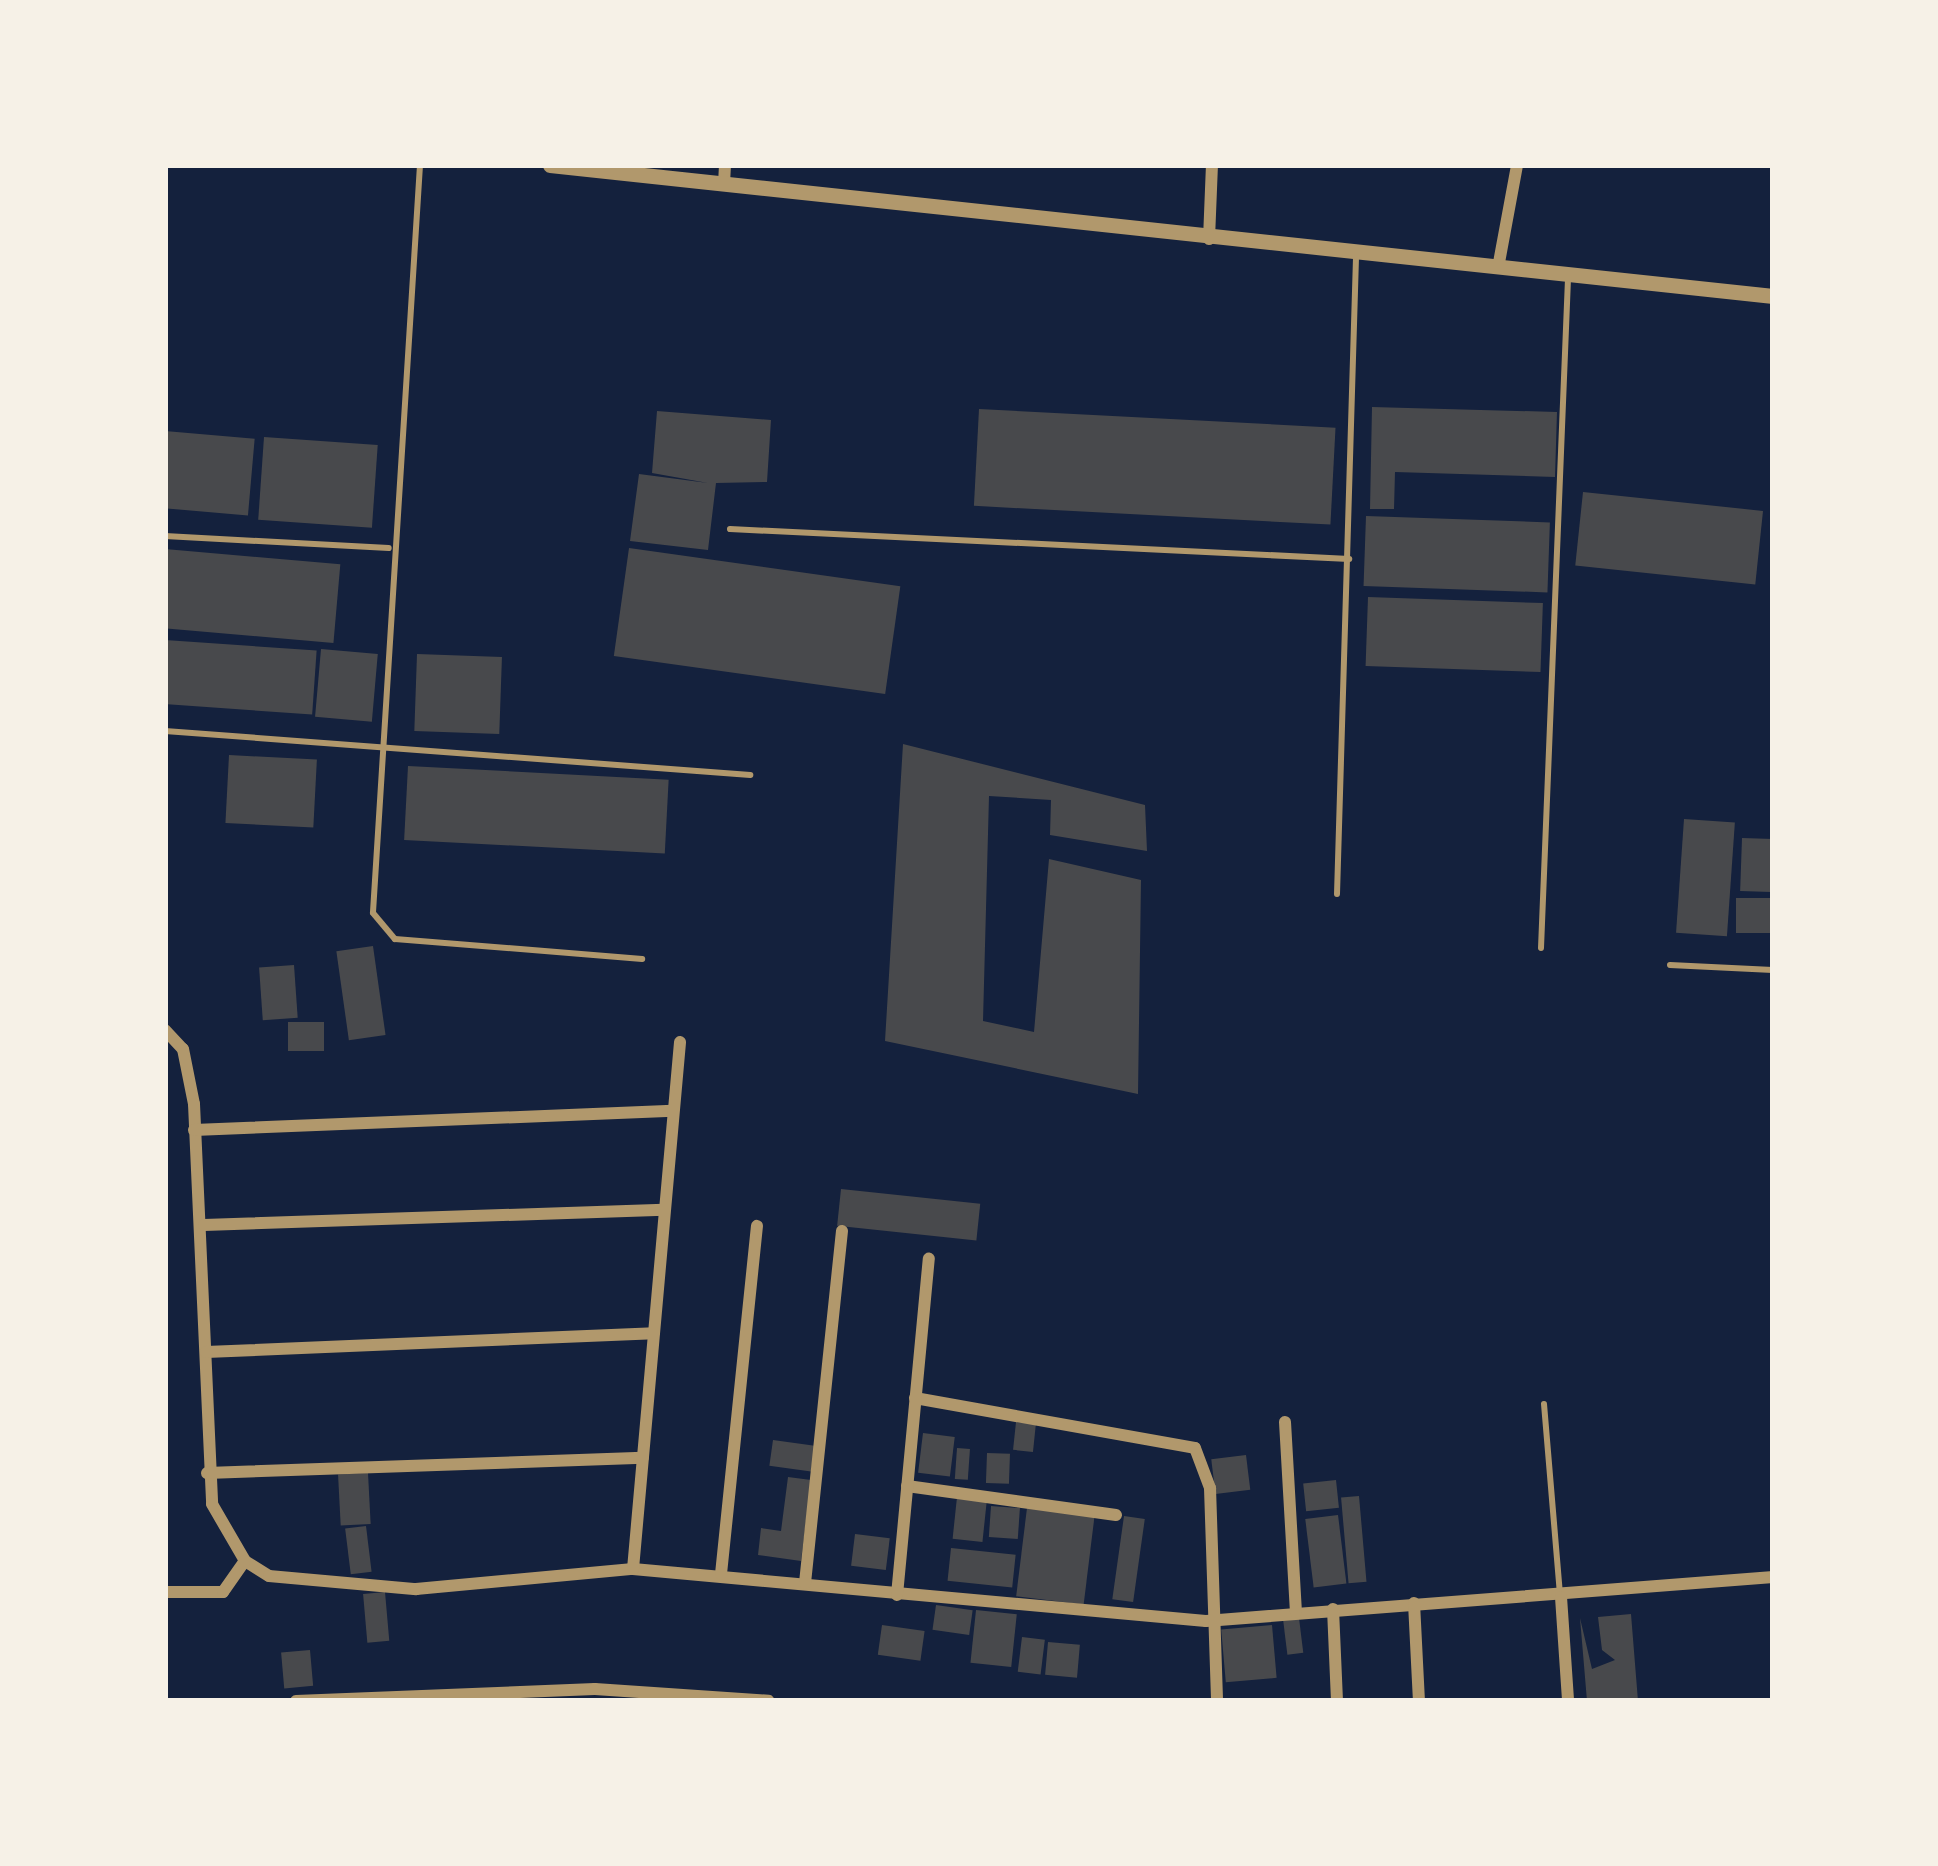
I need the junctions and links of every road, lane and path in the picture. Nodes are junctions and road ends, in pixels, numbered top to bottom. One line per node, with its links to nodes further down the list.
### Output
1 (420, 165): 15 (lane)
2 (550, 165): 6 (street)
3 (725, 165): 7 (street)
4 (1212, 165): 8 (street)
5 (1517, 165): 10 (street)
6 (572, 166): 7 (street)
7 (724, 184): 8 (street)
8 (1210, 239): 9 (street)
9 (1356, 257): 10 (street); 16 (lane)
10 (1498, 268): 11 (street)
11 (1568, 278): 12 (street); 21 (lane)
12 (1773, 296)
13 (730, 530): 16 (lane)
14 (165, 536): 15 (lane)
15 (389, 548): 18 (lane)
16 (1349, 559): 20 (lane)
17 (165, 731): 18 (lane)
18 (379, 752): 19 (lane); 22 (lane)
19 (751, 775)
20 (1336, 894)
21 (1541, 948)
22 (642, 959)
23 (1670, 965): 24 (lane)
24 (1773, 970)
25 (165, 1030): 28 (street)
26 (680, 1042): 27 (street)
27 (673, 1111): 28 (street); 29 (street)
28 (194, 1130): 30 (street)
29 (664, 1210): 30 (street); 34 (street)
30 (204, 1225): 35 (street)
31 (757, 1226): 45 (street)
32 (842, 1231): 47 (street)
33 (929, 1259): 36 (street)
34 (654, 1334): 35 (street); 39 (street)
35 (206, 1352): 40 (street)
36 (916, 1398): 41 (street); 54 (street)
37 (1544, 1404): 50 (lane)
38 (1285, 1422): 53 (street)
39 (643, 1458): 40 (street); 44 (street)
40 (206, 1473): 43 (street)
41 (908, 1486): 42 (street); 49 (street)
42 (1116, 1515)
43 (244, 1561): 44 (street); 48 (street)
44 (633, 1569): 45 (street)
45 (721, 1574): 47 (street)
46 (1773, 1577): 50 (street)
47 (805, 1583): 49 (street)
48 (165, 1592)
49 (897, 1595): 54 (street)
50 (1561, 1597): 51 (street); 64 (street)
51 (1414, 1603): 52 (street); 63 (street)
52 (1333, 1609): 53 (street); 62 (street)
53 (1296, 1612): 54 (street)
54 (1206, 1621): 61 (street)
55 (595, 1695): 56 (street); 57 (street)
56 (694, 1696): 60 (street)
57 (504, 1697): 58 (street)
58 (403, 1699): 59 (street)
59 (296, 1701)
60 (769, 1701)
61 (1217, 1701)
62 (1337, 1701)
63 (1419, 1701)
64 (1568, 1701)

